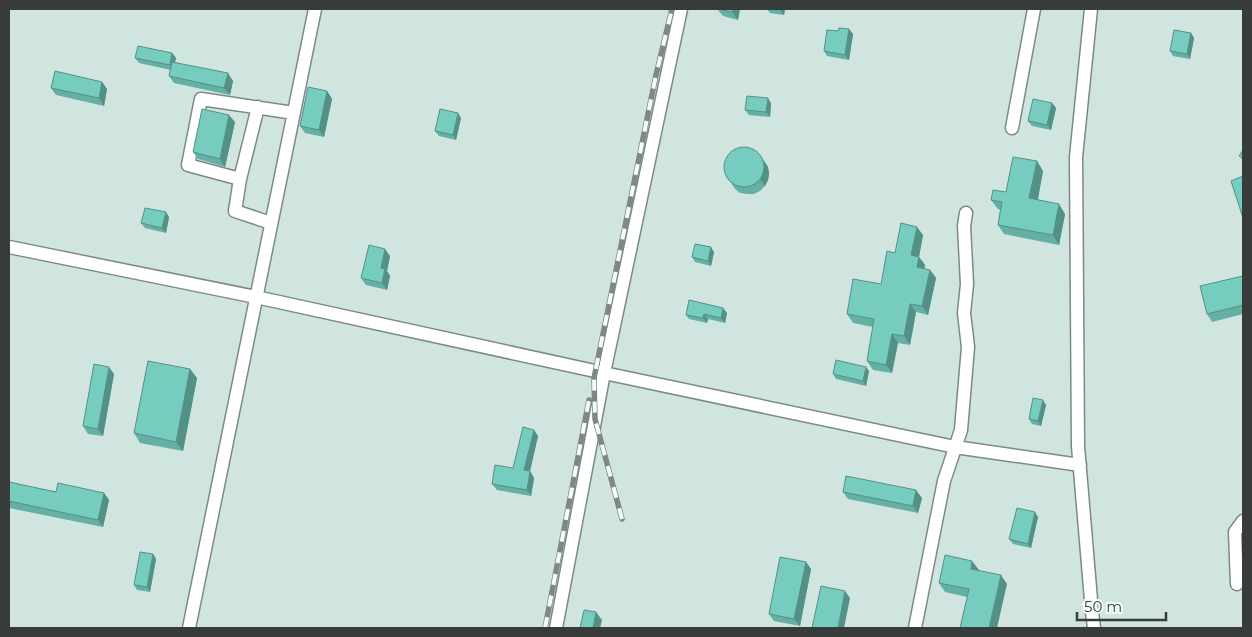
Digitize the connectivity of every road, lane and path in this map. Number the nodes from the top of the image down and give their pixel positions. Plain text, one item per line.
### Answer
1 (315, 9) edge
2 (681, 9) edge
3 (1034, 9) edge
4 (1091, 9) edge
5 (258, 107) junction
6 (294, 113) junction
7 (1012, 128) dead end
8 (240, 179) junction
9 (966, 213) dead end
10 (271, 223) junction
11 (9, 247) edge
12 (256, 297) junction
13 (604, 373) junction
14 (956, 447) junction
15 (1080, 465) junction
16 (1243, 521) edge
17 (1237, 584) dead end
18 (189, 628) edge
19 (556, 628) edge
20 (915, 628) edge
21 (1094, 628) edge

1 - 6 lane
2 - 13 lane
3 - 7 lane
4 - 15 lane
5 - 6 lane
5 - 8 lane
5 - 8 lane
6 - 10 lane
8 - 10 lane
9 - 14 lane
10 - 12 lane
11 - 12 lane
12 - 13 lane
12 - 18 lane
13 - 14 lane
13 - 19 lane
14 - 15 lane
14 - 20 lane
15 - 21 lane
16 - 17 lane

